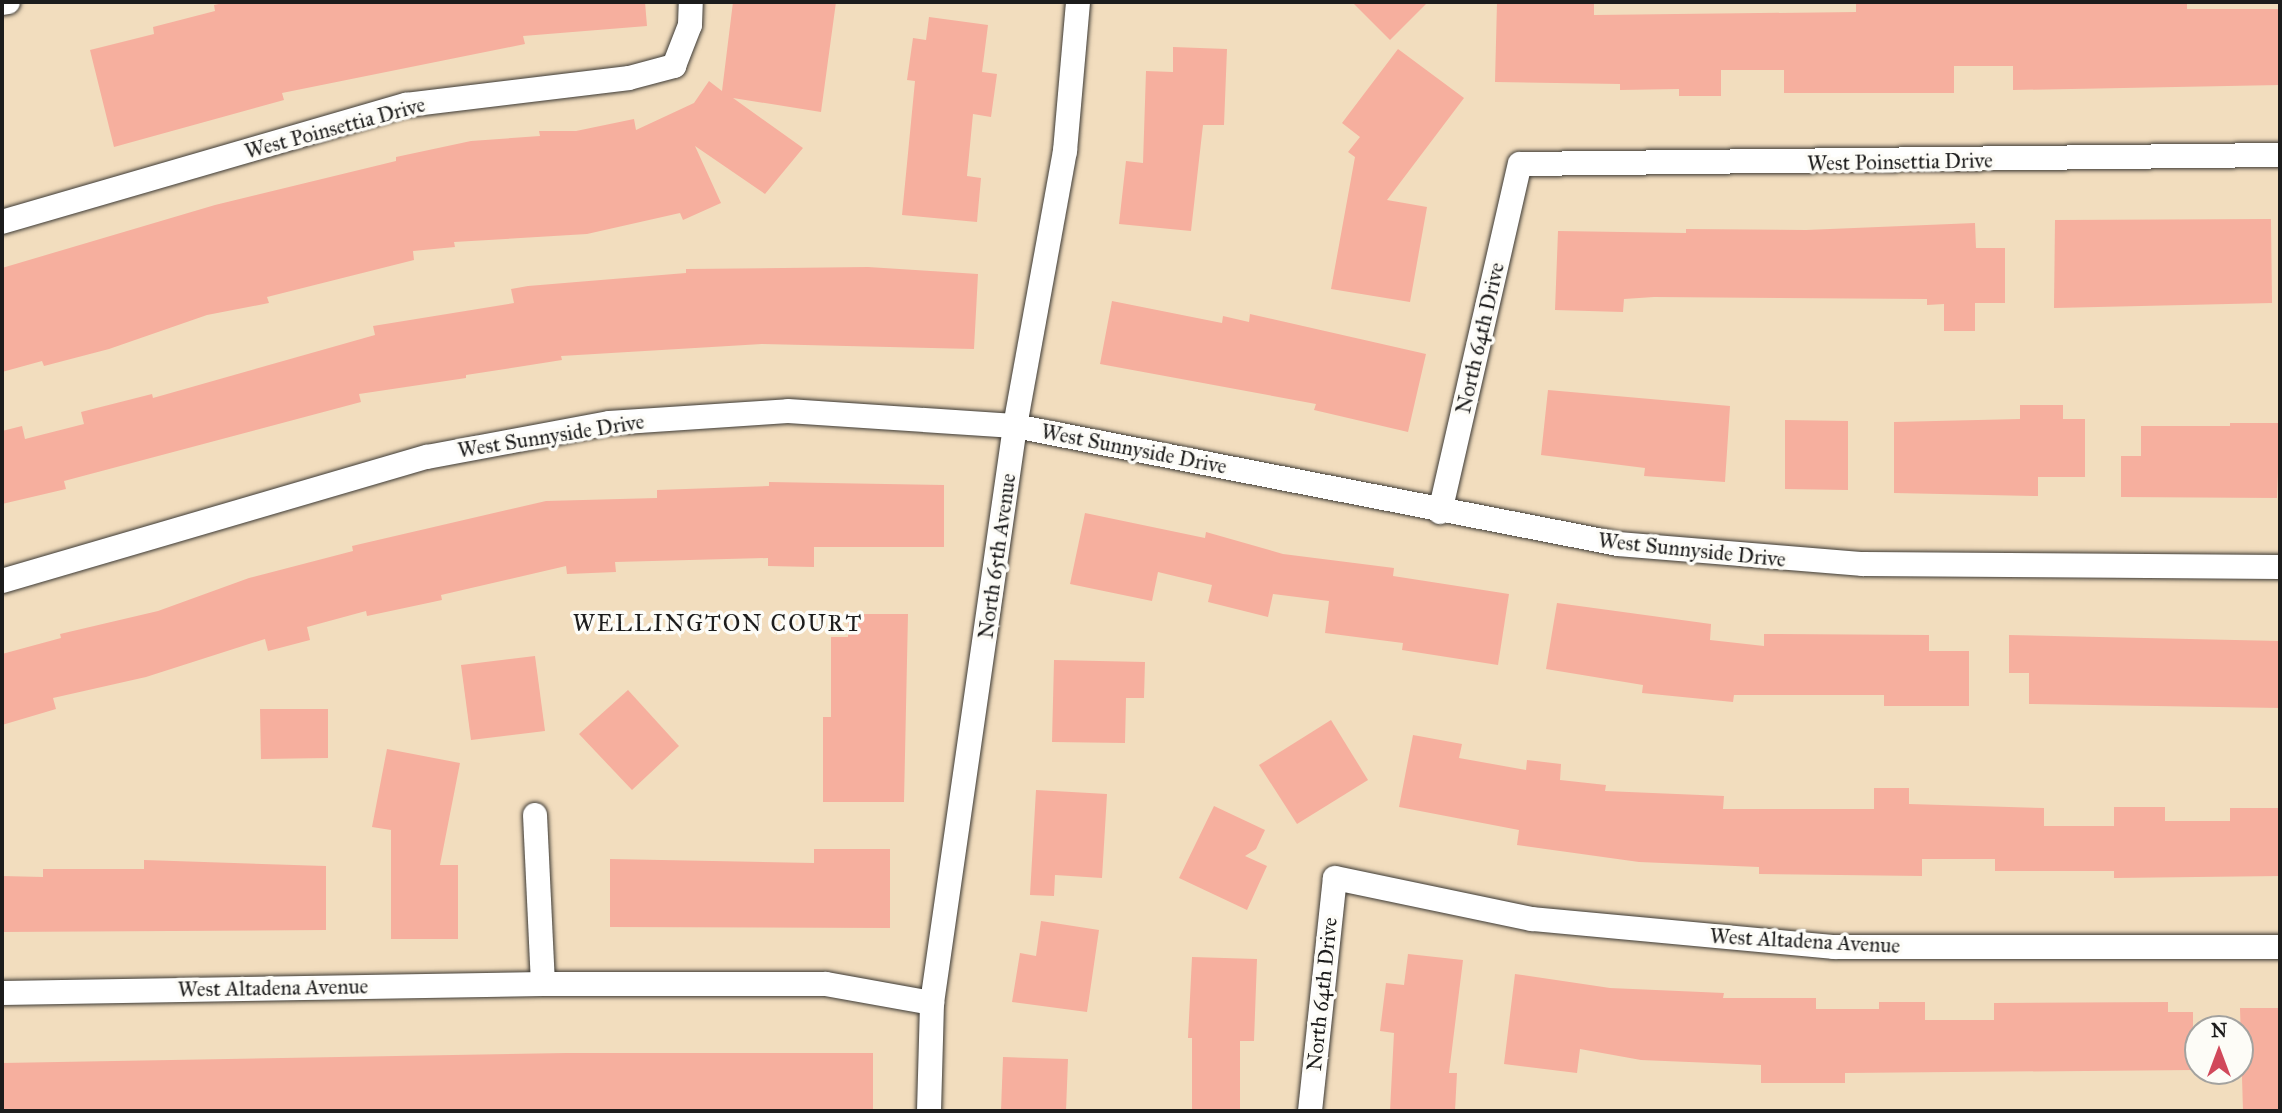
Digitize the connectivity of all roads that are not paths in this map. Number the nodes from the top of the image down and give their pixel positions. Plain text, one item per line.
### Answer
1 (8, 2) edge
2 (691, 2) edge
3 (1078, 2) edge
4 (2, 3) edge
5 (2280, 155) edge
6 (1520, 164) joint
7 (2, 222) edge
8 (1015, 426) junction
9 (1440, 512) junction
10 (2280, 567) edge
11 (2, 580) edge
12 (535, 815) dead end
13 (1335, 878) joint
14 (2280, 947) edge
15 (543, 984) junction
16 (2, 993) edge
17 (932, 1003) junction
18 (929, 1111) edge
19 (1310, 1111) edge

1 - 4 street
2 - 7 street, West Poinsettia Drive
3 - 8 street, North 65th Avenue
5 - 6 street, West Poinsettia Drive
6 - 9 street, North 64th Drive
8 - 9 street, West Sunnyside Drive
8 - 11 street, West Sunnyside Drive
8 - 17 street, North 65th Avenue
9 - 10 street, West Sunnyside Drive
12 - 15 street
13 - 14 street, West Altadena Avenue
13 - 19 street, North 64th Drive
15 - 16 street, West Altadena Avenue
15 - 17 street, West Altadena Avenue
17 - 18 street, North 65th Avenue

